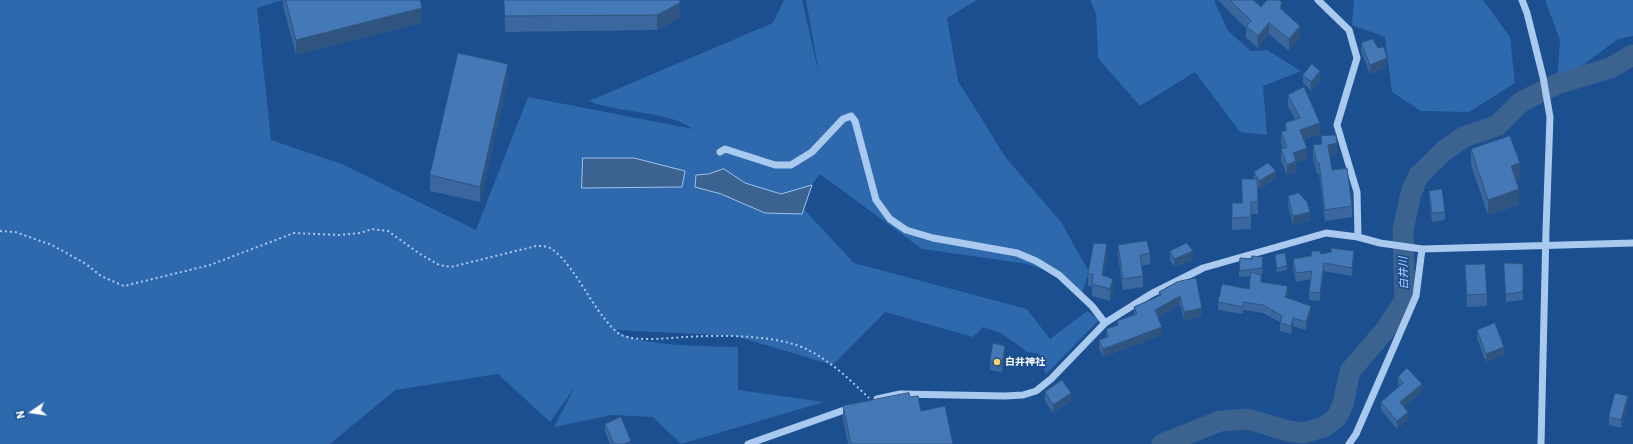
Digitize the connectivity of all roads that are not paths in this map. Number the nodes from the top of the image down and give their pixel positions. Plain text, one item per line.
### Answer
1 (1318, 0) edge
2 (1522, 0) edge
3 (720, 152) dead end
4 (1358, 237) junction
5 (1633, 244) edge
6 (1546, 245) junction
7 (1422, 249) junction
8 (1105, 324) junction
9 (872, 400) edge
10 (857, 406) edge
11 (748, 444) edge
12 (1349, 444) edge
13 (1541, 444) edge

1 - 4 street
2 - 6 street
3 - 8 street
4 - 7 street
4 - 8 street
5 - 6 street
6 - 7 street
6 - 13 street
7 - 12 street
8 - 9 street
10 - 11 street

